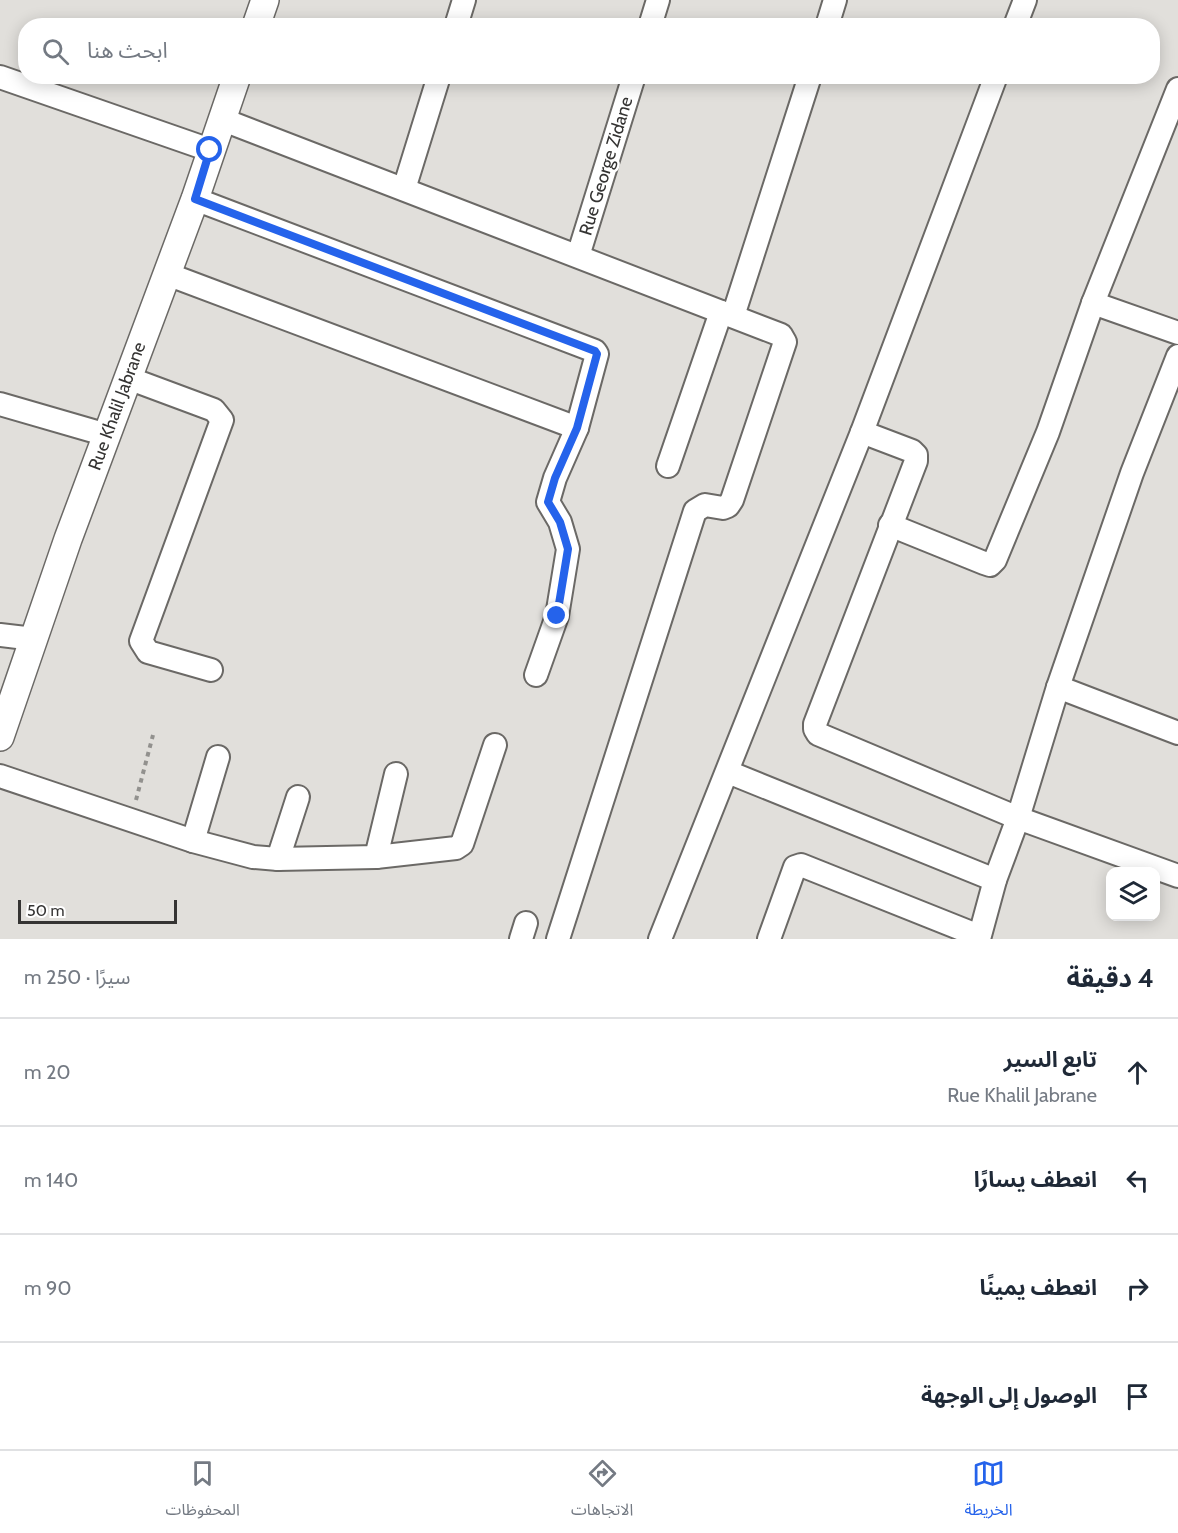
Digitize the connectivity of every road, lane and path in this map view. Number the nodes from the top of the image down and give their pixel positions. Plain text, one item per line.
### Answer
1 (265, 0) edge
2 (464, 0) edge
3 (658, 0) edge
4 (835, 0) edge
5 (1025, 0) edge
6 (259, 18) edge
7 (458, 18) edge
8 (652, 18) edge
9 (829, 18) edge
10 (1018, 18) edge
11 (0, 77) edge
12 (18, 83) edge
13 (20, 84) edge
14 (234, 84) edge
15 (437, 84) edge
16 (632, 84) edge
17 (807, 84) edge
18 (993, 84) edge
19 (1178, 89) edge
20 (221, 119) junction
21 (210, 150) junction
22 (404, 189) junction
23 (195, 199) junction
24 (578, 256) junction
25 (167, 274) junction
26 (1093, 303) junction
27 (727, 314) junction
28 (1178, 333) edge
29 (1178, 356) edge
30 (128, 378) junction
31 (0, 404) edge
32 (577, 428) junction
33 (862, 432) junction
34 (107, 435) junction
35 (668, 466) dead end
36 (890, 525) junction
37 (0, 635) edge
38 (34, 639) junction
39 (211, 670) dead end
40 (536, 675) dead end
41 (1058, 687) junction
42 (1178, 733) edge
43 (153, 735) dead end
44 (0, 737) edge
45 (495, 745) dead end
46 (218, 757) dead end
47 (728, 772) junction
48 (396, 774) dead end
49 (0, 776) edge
50 (298, 797) dead end
51 (1018, 818) junction
52 (130, 821) junction
53 (193, 842) junction
54 (375, 857) junction
55 (278, 859) junction
56 (1178, 876) edge
57 (995, 880) junction
58 (979, 937) edge
59 (558, 939) edge
60 (660, 939) edge
61 (769, 939) edge

1 - 6 street
2 - 7 street
3 - 8 street
4 - 9 street
5 - 10 street
11 - 12 street
13 - 21 street
14 - 20 street, Rue Khalil Jabrane
15 - 22 street
16 - 24 street, Rue George Zidane
17 - 27 street
18 - 33 street
19 - 26 street
20 - 21 street, Rue Khalil Jabrane
20 - 22 street
21 - 23 street, Rue Khalil Jabrane
22 - 24 street
23 - 25 street, Rue Khalil Jabrane
23 - 32 street
24 - 27 street
25 - 30 street, Rue Khalil Jabrane
25 - 32 street
26 - 28 street
26 - 36 street
27 - 35 street
27 - 59 street
29 - 41 street
30 - 34 street, Rue Khalil Jabrane
30 - 39 street
31 - 34 street
32 - 40 street
33 - 36 street
33 - 47 street
34 - 38 street, Rue Khalil Jabrane
36 - 51 street
37 - 38 street
38 - 44 street, Rue Khalil Jabrane
41 - 42 street
41 - 51 street
43 - 52 path
45 - 54 street
46 - 53 street
47 - 57 street
47 - 60 street
48 - 54 street
49 - 52 street
50 - 55 street
51 - 56 street
51 - 57 street
52 - 53 street
53 - 55 street
54 - 55 street
57 - 58 street
58 - 61 street

